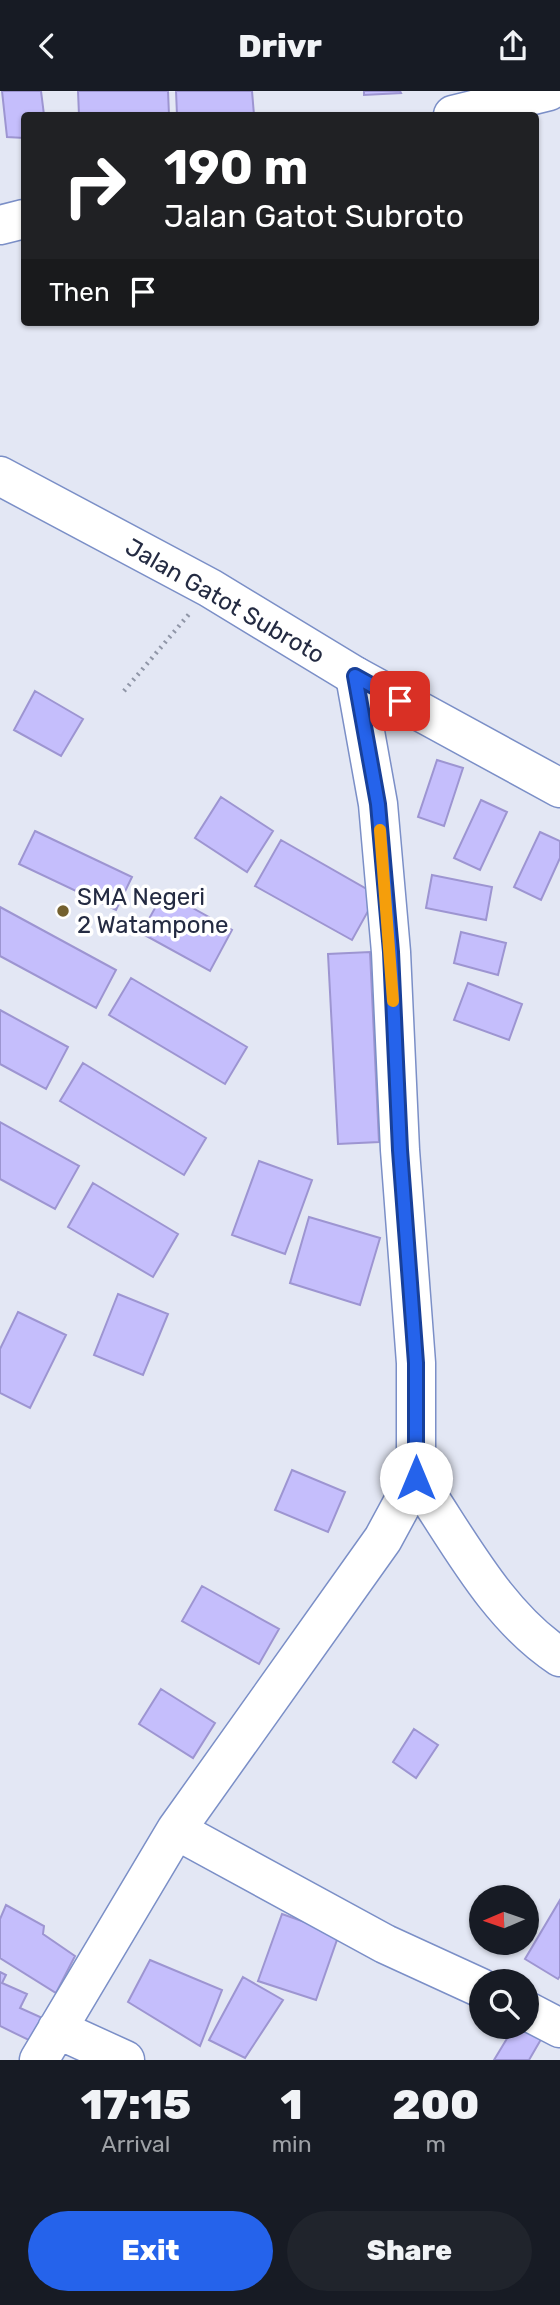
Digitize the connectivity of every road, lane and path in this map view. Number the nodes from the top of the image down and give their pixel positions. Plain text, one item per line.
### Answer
1 (549, 91) edge
2 (465, 112) edge
3 (21, 220) edge
4 (0, 225) edge
5 (0, 477) edge
6 (210, 588) junction
7 (355, 676) junction
8 (124, 691) dead end
9 (560, 788) edge
10 (416, 1478) junction
11 (560, 1657) edge
12 (176, 1831) junction
13 (469, 1983) edge
14 (539, 2017) edge
15 (560, 2028) edge
16 (48, 2044) edge
17 (125, 2060) edge

1 - 2 main road
3 - 4 main road
5 - 6 main road, Jalan Gatot Subroto
6 - 7 main road, Jalan Gatot Subroto
6 - 8 path
7 - 9 main road, Jalan Gatot Subroto
7 - 10 main road
10 - 11 main road
10 - 12 main road
12 - 13 main road
12 - 16 main road
14 - 15 main road
16 - 17 main road

